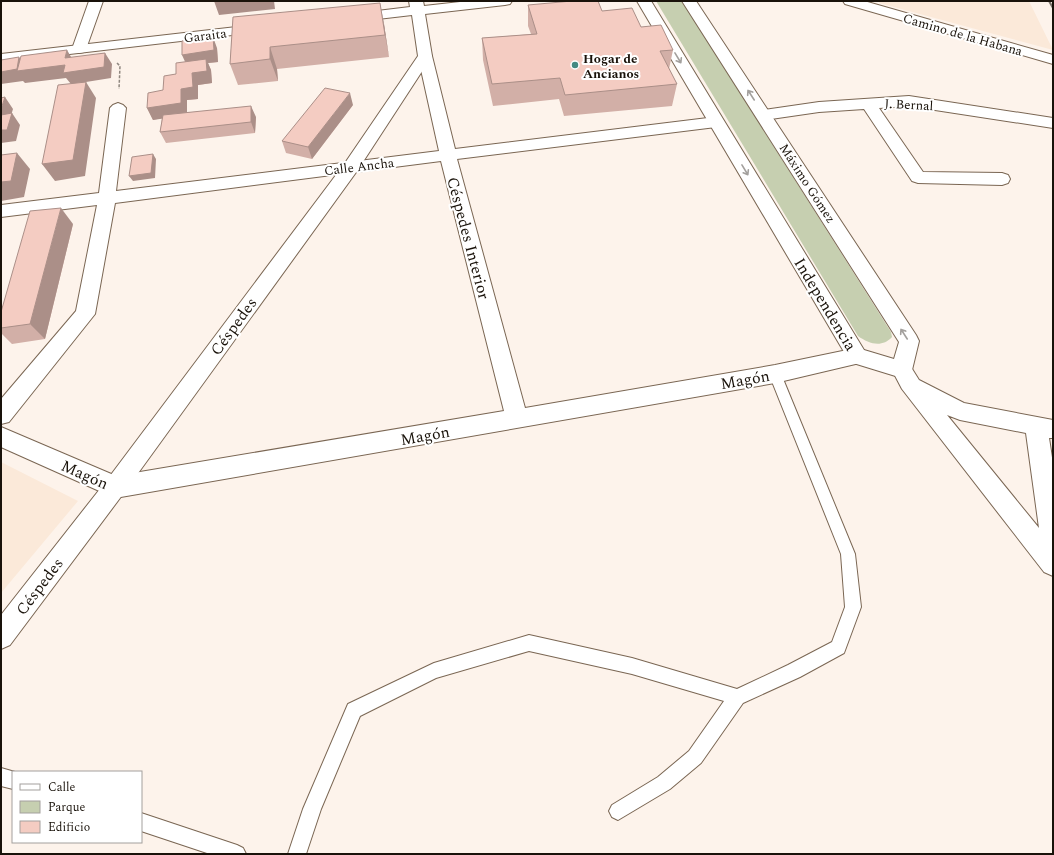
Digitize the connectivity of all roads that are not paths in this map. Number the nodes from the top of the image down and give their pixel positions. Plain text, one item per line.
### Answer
1 (96, 1) edge
2 (505, 1) edge
3 (644, 1) edge
4 (689, 1) edge
5 (850, 1) edge
6 (416, 6) edge
7 (339, 19) edge
8 (277, 26) edge
9 (79, 49) junction
10 (425, 56) junction
11 (1, 58) edge
12 (1053, 60) edge
13 (868, 103) junction
14 (118, 108) road end
15 (764, 115) junction
16 (716, 122) junction
17 (1053, 123) edge
18 (448, 156) junction
19 (351, 167) junction
20 (1002, 179) dead end
21 (107, 197) junction
22 (1, 212) edge
23 (858, 356) junction
24 (775, 374) junction
25 (906, 377) junction
26 (1, 415) edge
27 (517, 419) junction
28 (1044, 428) edge
29 (1, 437) edge
30 (115, 487) junction
31 (1053, 538) edge
32 (1053, 564) edge
33 (1, 636) edge
34 (738, 697) junction
35 (1, 777) edge
36 (12, 780) edge
37 (618, 811) dead end
38 (142, 822) edge
39 (238, 854) edge
40 (298, 854) edge

1 - 9 street
2 - 6 street
3 -> 16 street, Independencia
15 -> 4 street, Máximo Gómez
5 - 12 street, Camino de la Habana
6 - 7 street
6 - 10 street
8 - 9 street, Garaita
9 - 11 street, Garaita
10 - 18 street, Céspedes Interior
10 - 19 street, Céspedes
13 - 15 street, J. Bernal
13 - 17 street, J. Bernal
13 - 20 street
14 - 21 street
25 -> 15 street, Máximo Gómez
16 - 18 street, Calle Ancha
16 -> 23 street, Independencia
18 - 19 street, Calle Ancha
18 - 27 street, Céspedes Interior
19 - 21 street, Calle Ancha
19 - 30 street, Céspedes
21 - 22 street, Calle Ancha
21 - 26 street
23 - 24 street, Magón
23 - 25 street, Independencia
24 - 27 street, Magón
24 - 34 lane
25 - 28 street
25 - 32 street
27 - 30 street, Magón
28 - 31 street
29 - 30 street, Magón
30 - 33 street, Céspedes
34 - 37 lane
34 - 40 lane
35 - 36 lane
38 - 39 lane

